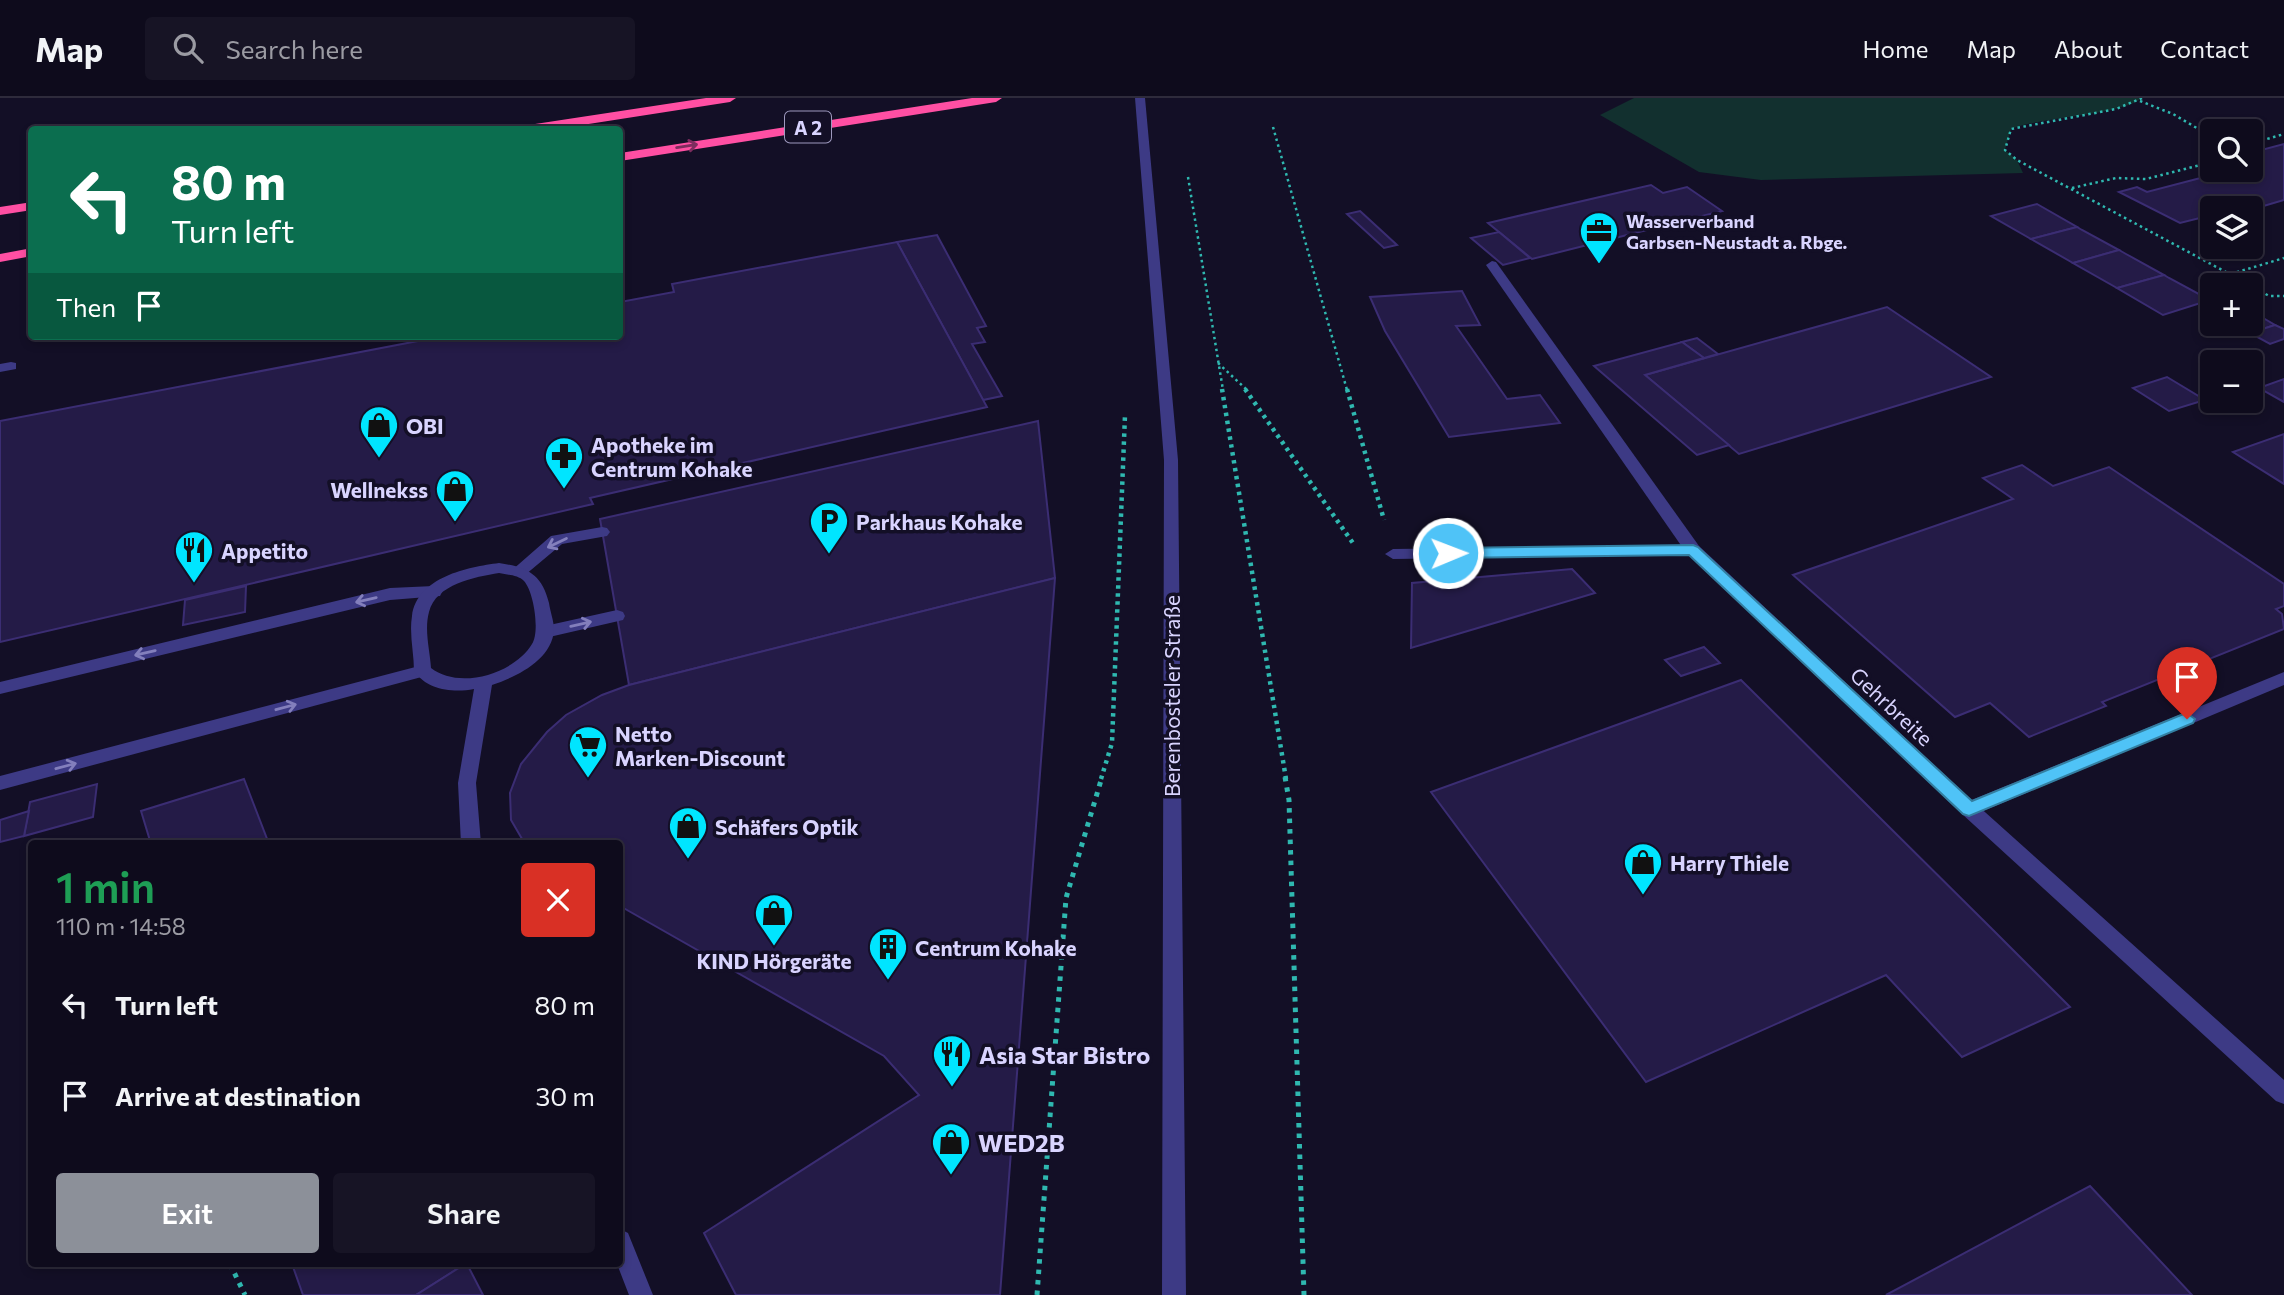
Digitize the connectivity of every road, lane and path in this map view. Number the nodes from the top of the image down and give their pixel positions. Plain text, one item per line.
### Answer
1 (730, 98) edge
2 (996, 98) edge
3 (2141, 99) edge
4 (1141, 100) edge
5 (548, 126) edge
6 (1273, 127) dead end
7 (2200, 130) edge
8 (2284, 134) edge
9 (2263, 140) edge
10 (623, 157) edge
11 (1185, 164) dead end
12 (2200, 165) edge
13 (2071, 189) junction
14 (28, 206) edge
15 (0, 211) edge
16 (28, 253) edge
17 (0, 258) edge
18 (2284, 258) edge
19 (1492, 265) dead end
20 (2227, 273) edge
21 (2237, 273) edge
22 (2263, 293) edge
23 (2284, 296) edge
24 (1216, 361) junction
25 (1126, 410) dead end
26 (602, 532) dead end
27 (1693, 550) junction
28 (1393, 554) junction
29 (519, 570) junction
30 (433, 592) junction
31 (617, 616) dead end
32 (545, 632) junction
33 (423, 671) junction
34 (2284, 678) edge
35 (484, 682) junction
36 (0, 688) edge
37 (0, 783) edge
38 (1969, 809) junction
39 (470, 840) edge
40 (2284, 1094) edge
41 (623, 1249) edge
42 (231, 1267) edge
43 (245, 1295) edge
44 (641, 1295) edge
45 (1037, 1295) edge
46 (1174, 1295) edge
47 (1304, 1295) edge

1 - 5 highway
10 -> 2 highway, A 2
3 - 7 path
3 - 13 path
4 - 46 street, Berenbosteler Straße
6 - 28 path
8 - 9 path
11 - 24 path
12 - 13 path
13 - 20 path
14 - 15 highway
16 - 17 highway
18 - 21 path
19 - 27 street, Gehrbreite
22 - 23 path
24 - 28 path
24 - 47 path
25 - 45 path
26 -> 29 street
27 - 28 street
27 - 38 street, Gehrbreite
29 - 30 street
29 - 32 street
30 - 33 street
30 -> 36 street
32 -> 31 street
32 - 35 street
33 - 35 street
37 -> 33 street
34 - 38 street
35 - 39 street
38 - 40 street, Gehrbreite
41 - 44 street
42 - 43 path

